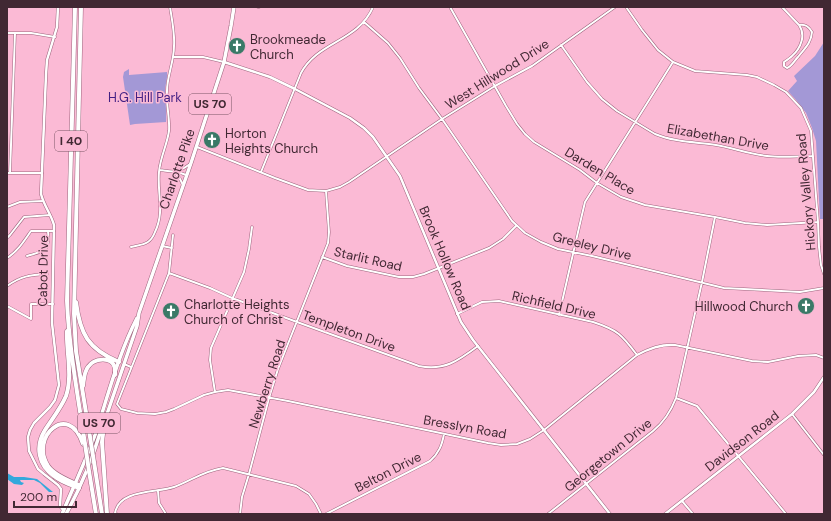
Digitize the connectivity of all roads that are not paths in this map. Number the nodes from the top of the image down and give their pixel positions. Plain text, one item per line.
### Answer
1 (58, 7) edge
2 (75, 7) edge
3 (81, 7) edge
4 (170, 7) edge
5 (234, 7) edge
6 (373, 7) edge
7 (450, 7) edge
8 (615, 7) edge
9 (626, 7) edge
10 (782, 7) edge
11 (364, 22) junction
12 (799, 25) junction
13 (7, 33) edge
14 (15, 33) junction
15 (55, 37) junction
16 (801, 44) junction
17 (561, 45) junction
18 (807, 47) junction
19 (173, 57) junction
20 (224, 62) junction
21 (673, 62) junction
22 (495, 86) junction
23 (295, 89) junction
24 (442, 119) junction
25 (636, 122) junction
26 (196, 146) junction
27 (387, 156) junction
28 (813, 156) junction
29 (190, 163) junction
30 (160, 170) junction
31 (173, 172) junction
32 (176, 172) junction
33 (261, 172) junction
34 (7, 173) edge
35 (10, 173) junction
36 (43, 173) junction
37 (186, 175) junction
38 (597, 182) junction
39 (183, 185) junction
40 (326, 191) junction
41 (43, 201) junction
42 (7, 207) edge
43 (50, 215) junction
44 (715, 217) junction
45 (818, 222) junction
46 (516, 226) junction
47 (252, 227) dead end
48 (48, 231) junction
49 (54, 231) junction
50 (173, 236) dead end
51 (7, 238) edge
52 (162, 246) junction
53 (131, 247) dead end
54 (172, 248) junction
55 (573, 252) junction
56 (27, 256) dead end
57 (7, 258) edge
58 (322, 258) junction
59 (438, 268) junction
60 (47, 274) dead end
61 (169, 274) junction
62 (824, 274) edge
63 (702, 282) junction
64 (74, 284) junction
65 (7, 286) edge
66 (824, 288) edge
67 (232, 298) junction
68 (53, 304) junction
69 (7, 306) edge
70 (457, 314) junction
71 (559, 315) junction
72 (68, 321) junction
73 (297, 322) junction
74 (478, 346) junction
75 (688, 347) junction
76 (638, 355) junction
77 (824, 358) edge
78 (122, 363) junction
79 (131, 368) junction
80 (115, 375) junction
81 (824, 377) edge
82 (215, 392) junction
83 (83, 394) junction
84 (269, 398) junction
85 (676, 398) junction
86 (792, 414) junction
87 (106, 418) junction
88 (544, 430) junction
89 (444, 434) junction
90 (85, 445) junction
91 (824, 454) edge
92 (738, 456) junction
93 (249, 474) junction
94 (586, 484) junction
95 (77, 486) junction
96 (158, 490) junction
97 (682, 501) junction
98 (62, 512) edge
99 (116, 513) edge
100 (67, 514) edge
101 (96, 514) edge
102 (102, 514) edge
103 (107, 514) edge
104 (166, 514) edge
105 (240, 514) edge
106 (321, 514) edge
107 (326, 514) edge
108 (548, 514) edge
109 (610, 514) edge
110 (665, 514) edge
111 (693, 514) edge
112 (786, 514) edge

1 - 15 street, Cabot Drive
2 - 72 highway, I 40
3 - 64 highway, I 40
4 - 19 street
5 - 20 main road, Charlotte Pike / US 70
6 - 11 street
7 - 22 street, Darden Place
8 - 17 street, West Hillwood Drive
9 - 21 street, Hickory Valley Road
10 - 12 street
11 - 23 street
11 - 24 street, Greeley Drive
12 - 16 street
12 - 18 street
13 - 14 street
14 - 15 street
14 - 35 street
15 - 36 street, Cabot Drive
16 - 18 street
16 - 18 street
17 - 22 street, West Hillwood Drive
17 - 25 street, Elizabethan Drive
19 - 20 street
19 - 30 street
20 - 23 street, Brook Hollow Road
20 - 26 main road, Charlotte Pike / US 70
21 - 25 street
21 - 28 street, Hickory Valley Road
22 - 24 street, West Hillwood Drive
22 - 38 street, Darden Place
23 - 27 street, Brook Hollow Road
23 - 33 street
24 - 27 street, West Hillwood Drive
24 - 46 street, Greeley Drive
25 - 28 street, Elizabethan Drive
25 - 38 street
26 - 29 main road, Charlotte Pike / US 70
26 - 33 street
27 - 40 street, West Hillwood Drive
27 - 59 street, Brook Hollow Road
28 - 45 street, Hickory Valley Road
29 - 32 street
29 - 37 main road, Charlotte Pike / US 70
30 - 31 street
30 - 53 street
31 - 32 street
31 - 39 street
32 - 37 street
33 - 40 street
34 - 35 street
35 - 36 street
36 - 41 street, Cabot Drive
37 - 39 main road, Charlotte Pike / US 70
38 - 44 street, Darden Place
38 - 55 street
39 - 52 main road, Charlotte Pike / US 70
40 - 58 street, Newberry Road
41 - 42 street
41 - 43 street, Cabot Drive
43 - 49 street, Cabot Drive
43 - 51 street
44 - 45 street, Darden Place
44 - 63 street, Georgetown Drive
45 - 62 street, Hickory Valley Road
46 - 55 street, Greeley Drive
46 - 59 street, Starlit Road
47 - 67 street
48 - 49 street
48 - 56 street
48 - 57 street
49 - 68 street, Cabot Drive
50 - 54 street
52 - 54 street
52 - 78 main road, Charlotte Pike / US 70
54 - 61 street
55 - 63 street, Greeley Drive
55 - 71 street
58 - 59 street, Starlit Road
58 - 73 street, Newberry Road
59 - 70 street, Brook Hollow Road
60 - 65 street
61 - 67 street, Templeton Drive
61 - 79 street
63 - 66 street, Greeley Drive
63 - 75 street, Georgetown Drive
64 - 78 highway
64 - 83 highway, I 40
67 - 73 street, Templeton Drive
67 - 82 street
68 - 69 street
68 - 98 street, Cabot Drive
70 - 71 street, Richfield Drive
70 - 74 street, Brook Hollow Road
71 - 76 street, Richfield Drive
72 - 90 highway, I 40
72 - 95 highway
73 - 74 street, Templeton Drive
73 - 84 street, Newberry Road
74 - 88 street, Brook Hollow Road
75 - 76 street, Bresslyn Road
75 - 77 street, Bresslyn Road
75 - 85 street, Georgetown Drive
76 - 88 street, Bresslyn Road
78 - 79 street
78 - 80 main road, Charlotte Pike / US 70
78 - 87 main road, Charlotte Pike / US 70
79 - 82 street, Bresslyn Road
80 - 83 highway
80 - 95 main road, Charlotte Pike / US 70
81 - 86 street, Davidson Road
82 - 84 street, Bresslyn Road
83 - 102 highway, I 40, bridge
84 - 89 street, Bresslyn Road
84 - 93 street, Newberry Road
85 - 92 street
85 - 94 street, Georgetown Drive
86 - 91 street
86 - 92 street, Davidson Road
87 - 95 main road, Charlotte Pike / US 70
87 - 103 highway
88 - 89 street, Bresslyn Road
88 - 94 street, Brook Hollow Road
89 - 107 street, Belton Drive
90 - 95 highway
90 - 101 highway, bridge
92 - 97 street, Davidson Road
92 - 112 street
93 - 96 street
93 - 105 street, Newberry Road
93 - 106 street
94 - 108 street, Georgetown Drive
94 - 109 street, Brook Hollow Road
95 - 98 main road, Charlotte Pike / US 70
95 - 100 main road, Charlotte Pike / US 70
96 - 99 street
96 - 104 street
97 - 110 street, Davidson Road
97 - 111 street
98 - 100 street

